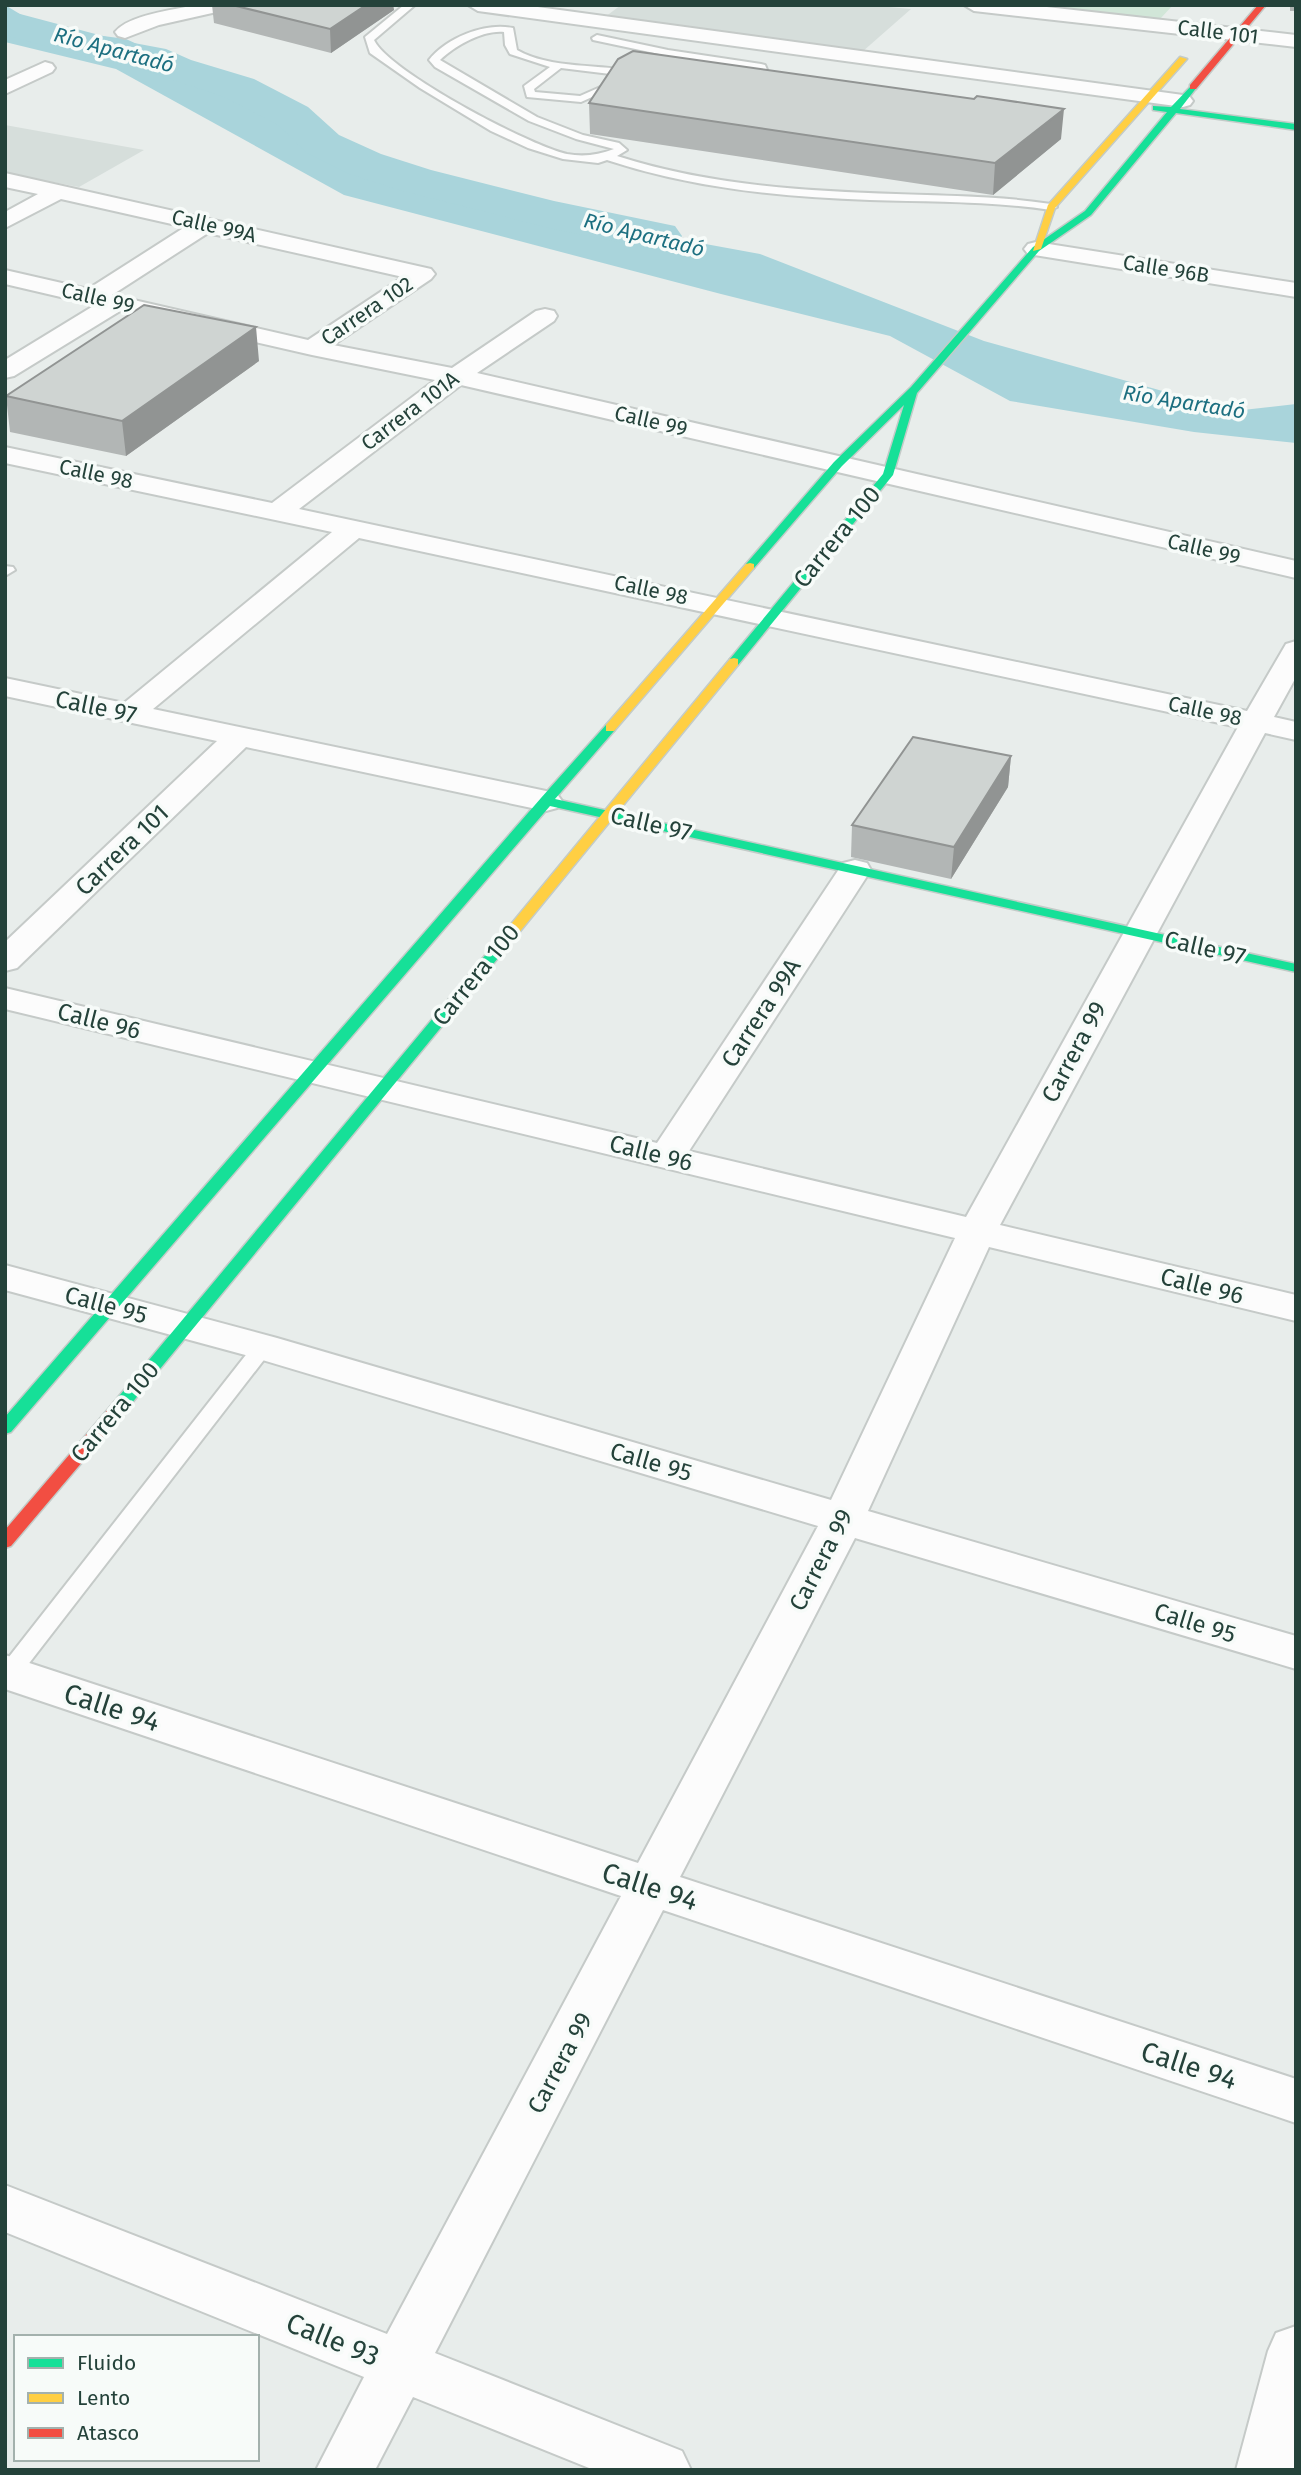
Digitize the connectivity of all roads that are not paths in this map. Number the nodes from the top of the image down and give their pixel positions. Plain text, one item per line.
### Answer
1 (223, 5) edge
2 (410, 5) edge
3 (478, 5) edge
4 (974, 5) edge
5 (1262, 5) edge
6 (129, 10) dead end
7 (1223, 13) dead end
8 (153, 20) junction
9 (1209, 30) junction
10 (125, 32) dead end
11 (1239, 34) junction
12 (597, 38) dead end
13 (1296, 41) edge
14 (668, 53) junction
15 (561, 64) junction
16 (45, 68) dead end
17 (634, 74) junction
18 (659, 77) edge
19 (735, 87) edge
20 (5, 88) edge
21 (1147, 101) junction
22 (1179, 105) junction
23 (1296, 127) edge
24 (609, 157) junction
25 (5, 180) edge
26 (60, 191) junction
27 (1051, 207) junction
28 (5, 221) edge
29 (206, 224) junction
30 (1036, 249) junction
31 (423, 274) joint
32 (5, 277) edge
33 (1296, 290) edge
34 (92, 297) junction
35 (117, 302) junction
36 (545, 316) dead end
37 (312, 348) junction
38 (5, 349) edge
39 (31, 355) junction
40 (5, 371) edge
41 (456, 376) junction
42 (915, 389) junction
43 (5, 455) edge
44 (838, 464) junction
45 (888, 475) junction
46 (279, 511) junction
47 (355, 527) junction
48 (1296, 570) edge
49 (716, 604) junction
50 (771, 616) junction
51 (1296, 650) edge
52 (5, 687) edge
53 (129, 714) junction
54 (1257, 723) junction
55 (1296, 731) edge
56 (238, 738) junction
57 (546, 801) junction
58 (608, 815) junction
59 (855, 870) junction
60 (1138, 933) junction
61 (5, 961) edge
62 (1296, 968) edge
63 (5, 998) edge
64 (312, 1072) junction
65 (382, 1089) junction
66 (666, 1157) junction
67 (977, 1232) junction
68 (5, 1277) edge
69 (110, 1307) junction
70 (1296, 1308) edge
71 (187, 1326) junction
72 (263, 1347) junction
73 (5, 1428) edge
74 (844, 1518) junction
75 (5, 1542) edge
76 (1296, 1653) edge
77 (6, 1674) edge
78 (653, 1887) junction
79 (1296, 2101) edge
80 (5, 2208) edge
81 (1296, 2351) edge
82 (400, 2365) junction
83 (345, 2470) edge
84 (662, 2470) edge
85 (1265, 2470) edge

1 - 8 street
2 - 24 lane
3 - 21 street
4 - 9 street, Calle 101
5 - 11 main road, Carrera 100
6 - 8 street
7 - 9 main road, Carrera 100
8 - 10 street
9 - 11 street, Calle 101
9 - 21 main road, Carrera 100
11 - 13 street, Calle 101
11 - 22 main road, Carrera 100
12 - 14 lane
14 - 17 lane
14 - 19 lane
15 - 17 lane
15 - 17 lane
15 - 24 lane
16 - 20 street
17 - 18 lane
21 - 22 street
21 - 27 main road, Carrera 100
22 - 23 main road
22 - 30 main road, Carrera 100
24 - 27 lane
25 - 26 street, Calle 99A
26 - 28 street
26 - 29 street, Calle 99A
27 - 30 main road, Carrera 100
29 - 31 street, Calle 99A
29 - 34 street
30 - 33 street, Calle 96B
30 - 42 main road, Carrera 100
31 - 37 street, Carrera 102
32 - 34 street, Calle 99
34 - 35 street, Calle 99
35 - 37 street, Calle 99
35 - 39 street
36 - 41 street, Carrera 101A
37 - 41 street, Calle 99
38 - 39 street
39 - 40 street
41 - 44 street, Calle 99
41 - 46 street, Carrera 101A
42 - 44 main road, Carrera 100
42 - 45 main road, Carrera 100
43 - 46 street, Calle 98
44 - 45 street, Calle 99
44 - 49 main road, Carrera 100
45 - 48 street, Calle 99
45 - 50 main road, Carrera 100
46 - 47 street, Calle 98
47 - 49 street, Calle 98
47 - 53 street
49 - 50 street, Calle 98
49 - 57 main road, Carrera 100
50 - 54 street, Calle 98
50 - 58 main road, Carrera 100
51 - 54 street, Carrera 99
52 - 53 street, Calle 97
53 - 56 street, Calle 97
54 - 55 street, Calle 98
54 - 60 street, Carrera 99
56 - 57 street, Calle 97
56 - 61 street, Carrera 101
57 - 58 main road, Calle 97
57 - 64 main road, Carrera 100
58 - 59 main road, Calle 97
58 - 65 main road, Carrera 100
59 - 60 main road, Calle 97
59 - 66 street, Carrera 99A
60 - 62 main road, Calle 97
60 - 67 street, Carrera 99
63 - 64 street, Calle 96
64 - 65 street, Calle 96
64 - 69 main road, Carrera 100
65 - 66 street, Calle 96
65 - 71 main road, Carrera 100
66 - 67 street, Calle 96
67 - 70 street, Calle 96
67 - 74 street, Carrera 99
68 - 69 street, Calle 95
69 - 71 street, Calle 95
69 - 73 main road, Carrera 100
71 - 72 street, Calle 95
71 - 75 main road, Carrera 100
72 - 74 street, Calle 95
72 - 77 lane
74 - 76 street, Calle 95
74 - 78 street, Carrera 99
77 - 78 street, Calle 94
78 - 79 street, Calle 94
78 - 82 street, Carrera 99
80 - 82 street, Calle 93
81 - 85 street
82 - 83 street, Carrera 99
82 - 84 street, Calle 93

